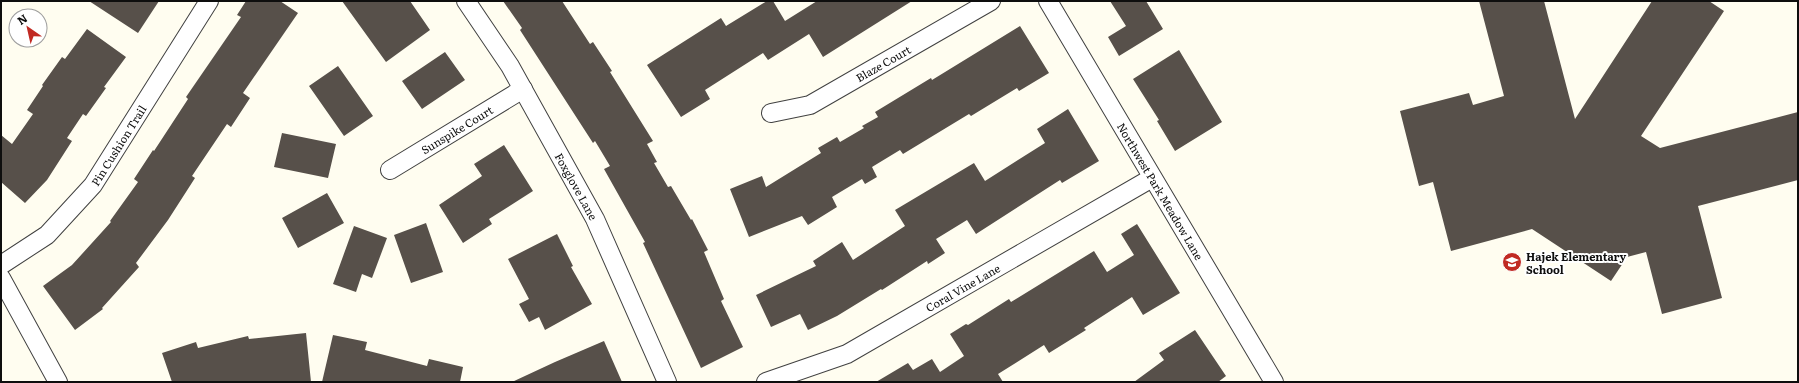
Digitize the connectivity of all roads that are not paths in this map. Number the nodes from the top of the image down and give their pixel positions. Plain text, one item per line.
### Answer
1 (209, 1) edge
2 (466, 1) edge
3 (991, 1) edge
4 (1048, 1) edge
5 (523, 89) junction
6 (771, 113) dead end
7 (390, 170) dead end
8 (1152, 178) junction
9 (1, 265) edge
10 (1, 278) edge
11 (58, 382) edge
12 (667, 382) edge
13 (766, 382) edge
14 (1274, 382) edge

1 - 9 street, Pin Cushion Trail
2 - 5 street, Foxglove Lane
3 - 6 street, Blaze Court
4 - 8 street, Northwest Park Meadow Lane
5 - 7 street, Sunspike Court
5 - 12 street, Foxglove Lane
8 - 13 street, Coral Vine Lane
8 - 14 street, Northwest Park Meadow Lane
10 - 11 street

